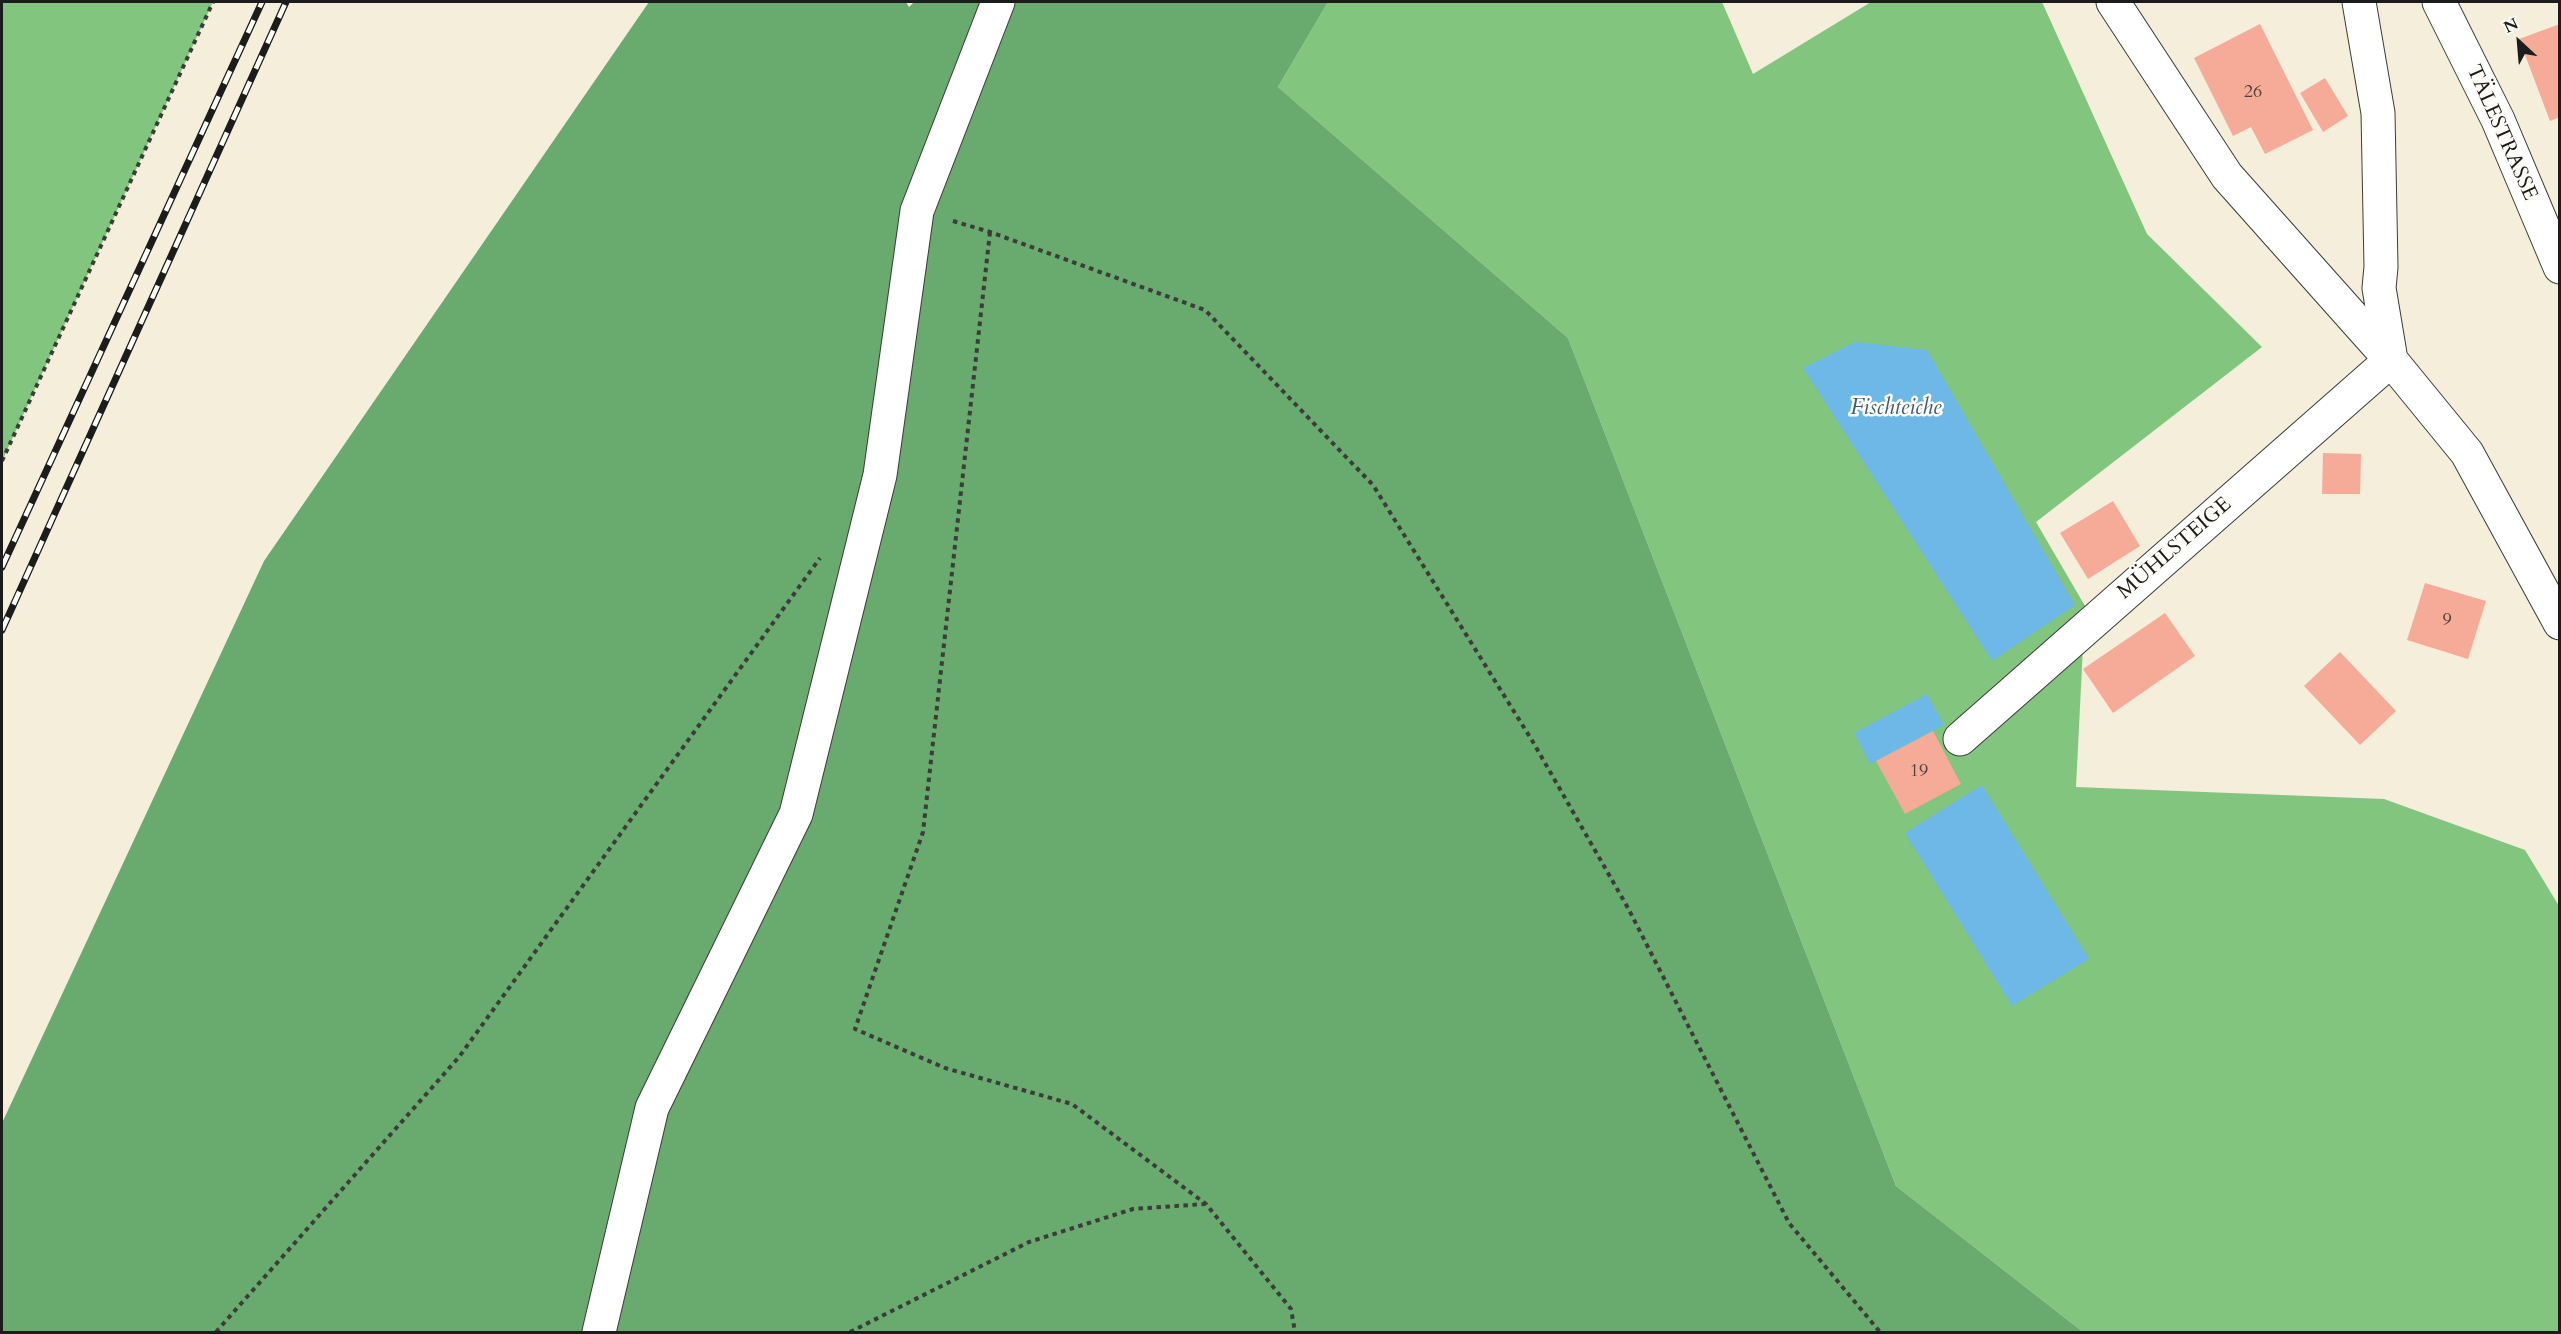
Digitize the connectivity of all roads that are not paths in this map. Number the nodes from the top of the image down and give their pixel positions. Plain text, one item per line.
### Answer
1 (998, 2) edge
2 (2113, 2) edge
3 (2359, 2) edge
4 (2439, 2) edge
5 (2559, 267) edge
6 (2391, 360) junction
7 (2559, 622) edge
8 (1960, 739) dead end
9 (599, 1332) edge

1 - 9 street
2 - 6 street
3 - 6 street
4 - 5 street, TÄLESTRASSE
6 - 7 street
6 - 8 street, MÜHLSTEIGE

